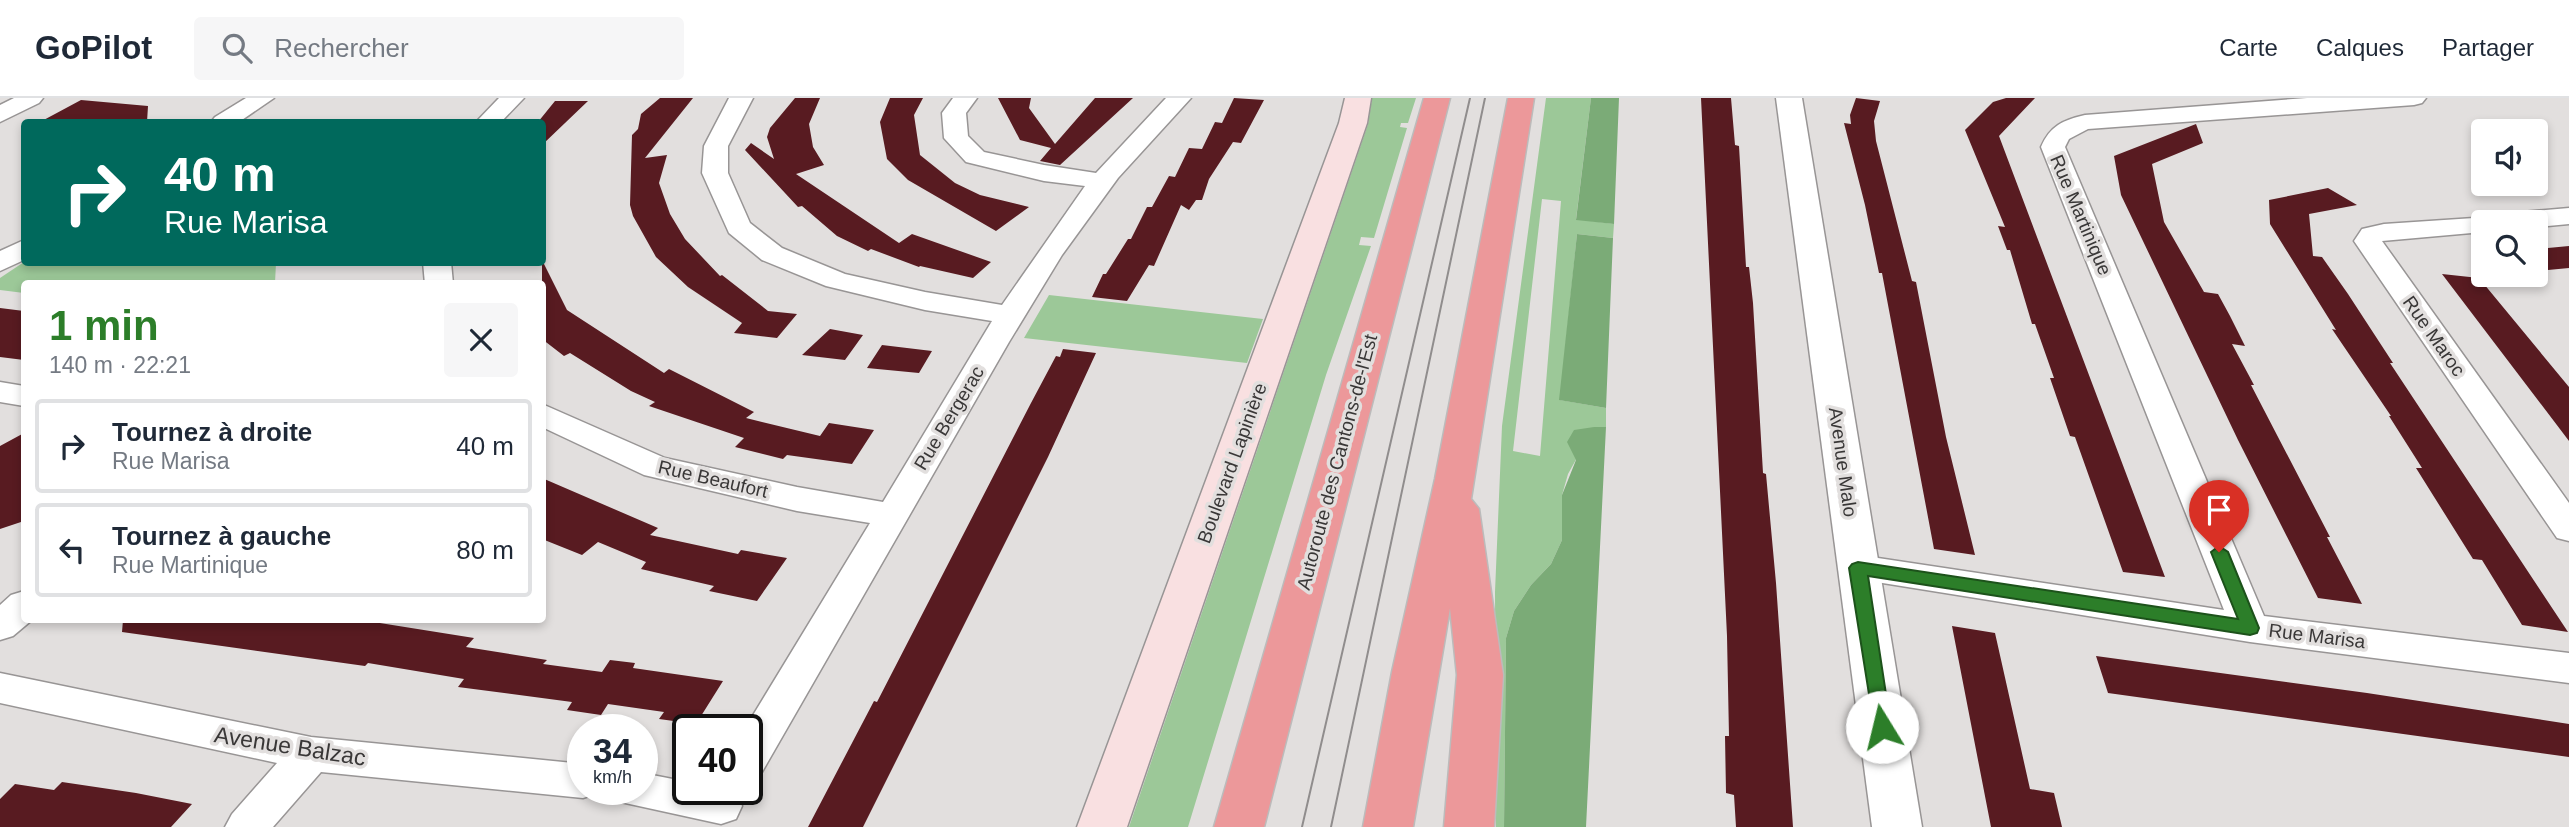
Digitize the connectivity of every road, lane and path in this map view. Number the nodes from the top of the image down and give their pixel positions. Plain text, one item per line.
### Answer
1 (31, 98) edge
2 (262, 98) edge
3 (512, 98) edge
4 (741, 98) edge
5 (965, 98) edge
6 (1179, 98) edge
7 (1358, 98) edge
8 (1437, 98) edge
9 (1521, 98) edge
10 (1789, 98) edge
11 (2414, 98) edge
12 (0, 115) edge
13 (228, 119) edge
14 (491, 119) edge
15 (1101, 181) junction
16 (2569, 216) edge
17 (2548, 218) edge
18 (2471, 224) edge
19 (21, 250) edge
20 (0, 263) edge
21 (1010, 315) junction
22 (0, 392) edge
23 (21, 396) edge
24 (546, 416) edge
25 (1455, 479) junction
26 (892, 515) junction
27 (2569, 529) edge
28 (1858, 568) junction
29 (21, 608) edge
30 (0, 626) edge
31 (2250, 628) junction
32 (2569, 668) edge
33 (0, 688) edge
34 (763, 733) edge
35 (311, 754) junction
36 (567, 779) edge
37 (658, 795) edge
38 (719, 807) edge
39 (247, 827) edge
40 (1102, 827) edge
41 (1240, 827) edge
42 (1388, 827) edge
43 (1469, 827) edge
44 (1897, 827) edge

1 - 12 street
2 - 13 street
3 - 14 street
4 - 21 street
5 - 15 street
6 - 15 street, Rue Bergerac
7 - 40 main road, Boulevard Lapinière
8 - 41 highway, Autoroute des Cantons-de-l'Est
9 - 25 highway
10 - 28 street, Avenue Malo
11 - 31 street, Rue Martinique
15 - 21 street, Rue Bergerac
16 - 17 street
18 - 27 street, Rue Maroc
19 - 20 street
21 - 26 street, Rue Bergerac
22 - 23 street
24 - 26 street, Rue Beaufort
25 - 42 highway
25 - 43 highway
26 - 34 street, Rue Bergerac
28 - 31 street, Rue Marisa
28 - 44 street, Avenue Malo
29 - 30 street
31 - 32 street, Rue Marisa
33 - 35 street, Avenue Balzac
35 - 36 street, Avenue Balzac
35 - 39 street
37 - 38 street

